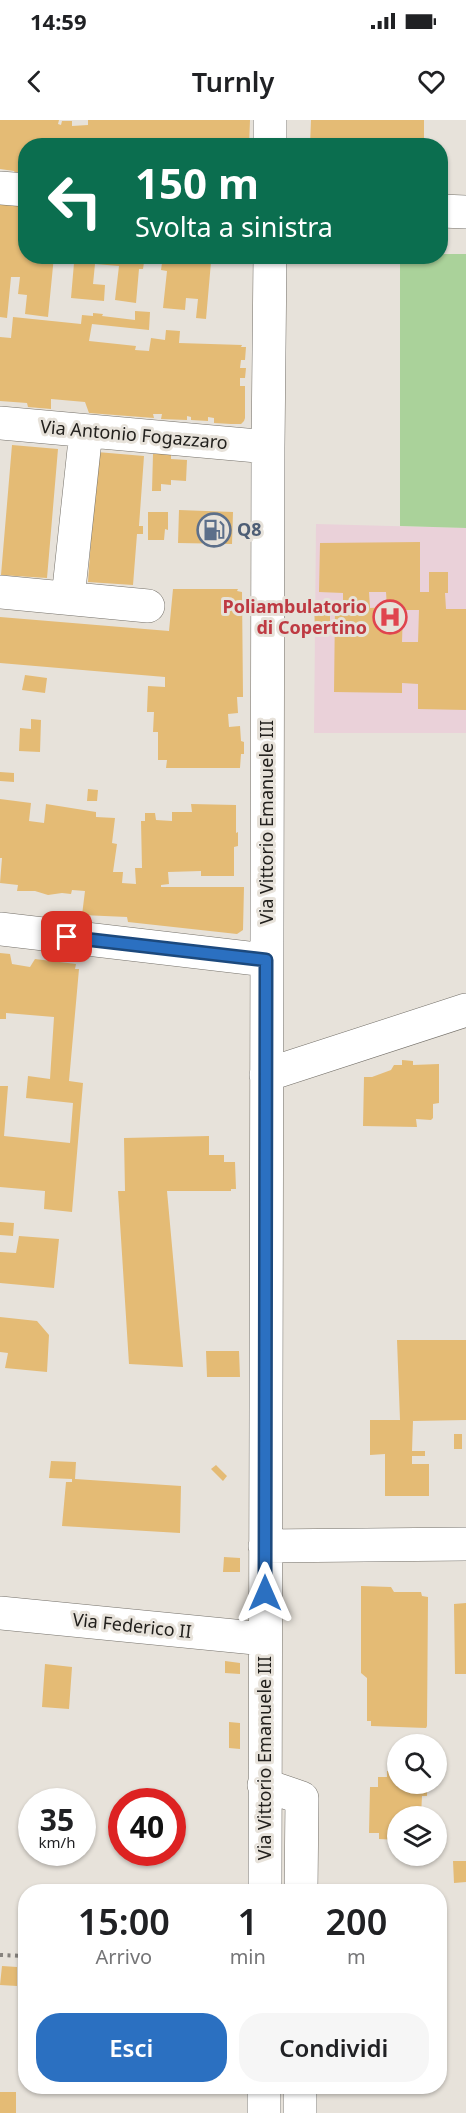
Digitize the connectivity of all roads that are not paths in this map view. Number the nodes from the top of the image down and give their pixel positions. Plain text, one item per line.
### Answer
1 (270, 120) edge
2 (270, 138) edge
3 (0, 188) edge
4 (18, 189) edge
5 (448, 212) edge
6 (466, 212) edge
7 (270, 264) edge
8 (0, 423) edge
9 (86, 431) junction
10 (268, 447) junction
11 (0, 592) edge
12 (68, 598) junction
13 (148, 606) dead end
14 (0, 929) edge
15 (266, 960) junction
16 (466, 1010) edge
17 (266, 1075) junction
18 (466, 1544) edge
19 (265, 1546) junction
20 (0, 1613) edge
21 (265, 1639) junction
22 (264, 1785) junction
23 (265, 1884) edge
24 (301, 1884) edge
25 (264, 2094) edge
26 (300, 2094) edge
27 (264, 2113) edge
28 (300, 2113) edge

1 - 2 street
3 - 4 street
5 - 6 street
7 - 10 street, Via Vittorio Emanuele III
8 - 9 street, Via Antonio Fogazzaro
9 - 10 street, Via Antonio Fogazzaro
9 - 12 street
10 - 15 street, Via Vittorio Emanuele III
11 - 12 street
12 - 13 street
14 - 15 street
15 - 17 street, Via Vittorio Emanuele III
16 - 17 street
17 - 19 street, Via Vittorio Emanuele III
18 - 19 street
19 - 21 street, Via Vittorio Emanuele III
20 - 21 street, Via Federico II
21 - 22 street, Via Vittorio Emanuele III
22 - 23 street, Via Vittorio Emanuele III
22 - 24 street
25 - 27 street
26 - 28 street

